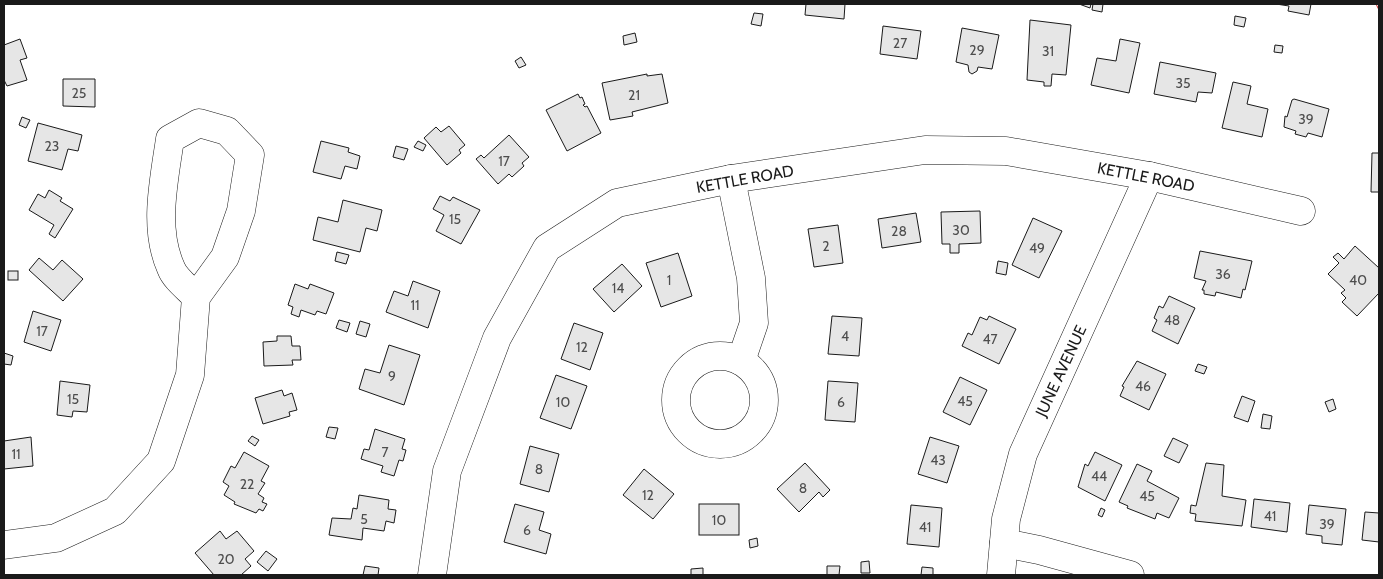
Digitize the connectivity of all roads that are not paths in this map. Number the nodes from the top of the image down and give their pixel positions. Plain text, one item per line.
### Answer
1 (1150, 176) junction
2 (731, 180) junction
3 (1302, 211) dead end
4 (196, 297) junction
5 (741, 361) dead end
6 (1004, 543) junction
7 (4, 545) edge
8 (432, 575) edge
9 (1001, 575) edge
10 (1130, 575) edge

1 - 2 street, KETTLE ROAD
1 - 3 street, KETTLE ROAD
1 - 6 street, JUNE AVENUE
2 - 5 street
2 - 8 street, KETTLE ROAD
4 - 4 street
4 - 7 street
6 - 9 street, JUNE AVENUE
6 - 10 street

